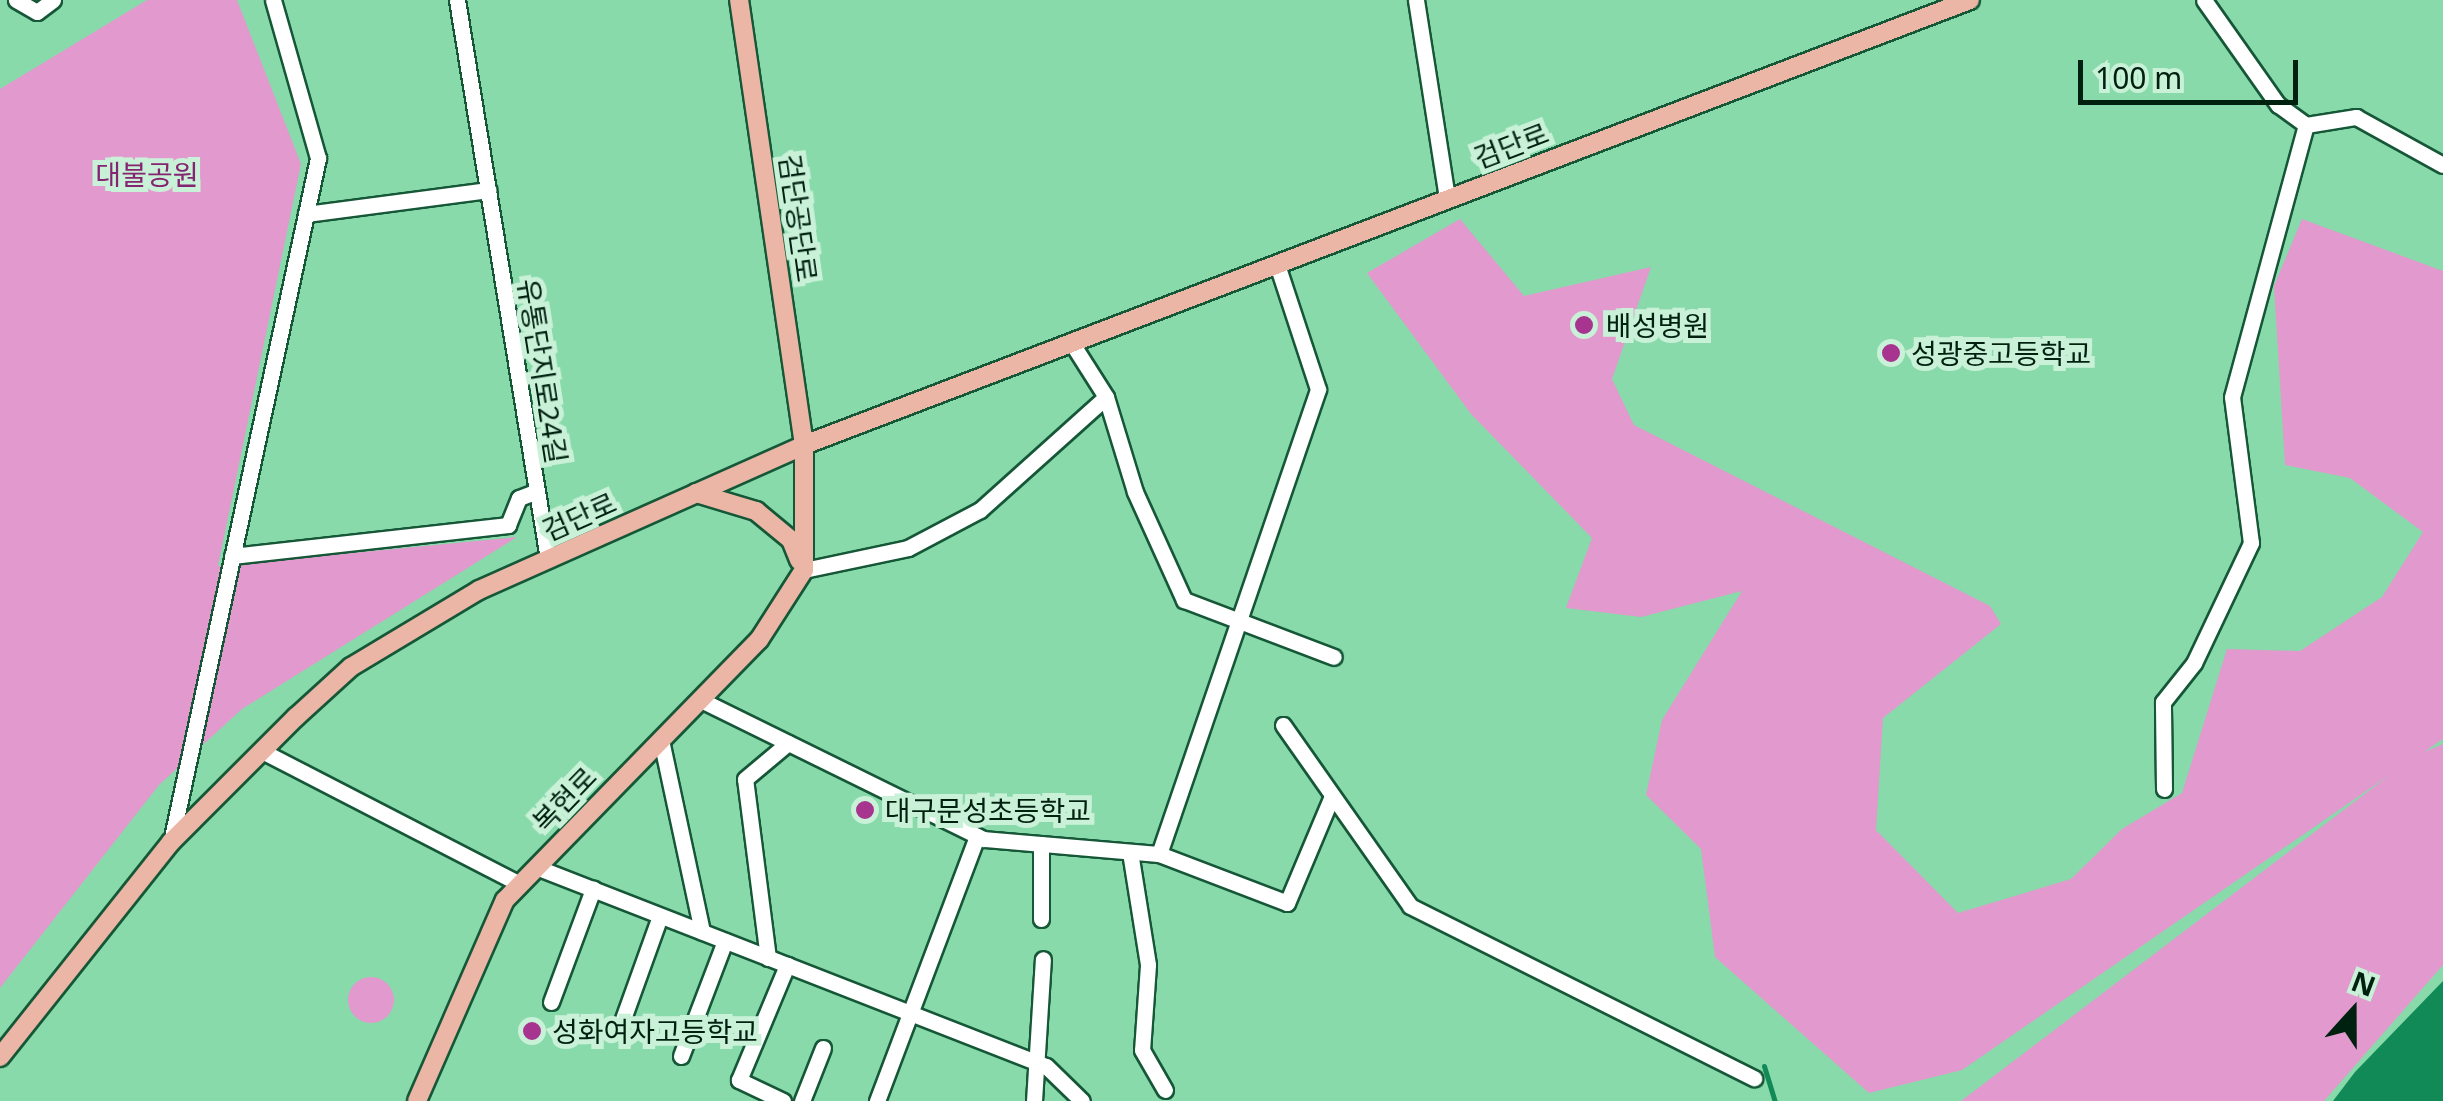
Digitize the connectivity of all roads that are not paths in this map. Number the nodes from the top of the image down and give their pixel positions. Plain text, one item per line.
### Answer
1 (54, 0) edge
2 (274, 0) edge
3 (457, 0) edge
4 (739, 0) edge
5 (1416, 0) edge
6 (1970, 0) edge
7 (2204, 0) edge
8 (18, 2) edge
9 (0, 12) edge
10 (2306, 125) junction
11 (2443, 165) edge
12 (488, 190) junction
13 (1447, 200) junction
14 (306, 214) junction
15 (1276, 264) junction
16 (1074, 345) junction
17 (1106, 398) junction
18 (804, 444) junction
19 (537, 491) junction
20 (696, 493) junction
21 (232, 556) junction
22 (548, 559) junction
23 (804, 570) junction
24 (1239, 621) junction
25 (1334, 658) dead end
26 (700, 700) junction
27 (1283, 725) dead end
28 (661, 740) junction
29 (788, 743) junction
30 (262, 750) junction
31 (2164, 789) dead end
32 (1332, 796) junction
33 (977, 836) junction
34 (171, 842) junction
35 (1042, 844) junction
36 (1130, 852) junction
37 (1160, 854) junction
38 (536, 867) junction
39 (520, 884) junction
40 (592, 889) junction
41 (660, 916) junction
42 (1041, 918) dead end
43 (702, 932) junction
44 (724, 941) junction
45 (768, 958) junction
46 (1043, 959) dead end
47 (788, 965) junction
48 (551, 1002) dead end
49 (913, 1014) junction
50 (619, 1030) dead end
51 (823, 1048) dead end
52 (681, 1056) dead end
53 (0, 1058) edge
54 (1035, 1061) junction
55 (1754, 1078) dead end
56 (1164, 1090) dead end
57 (416, 1101) edge
58 (782, 1101) edge
59 (802, 1101) edge
60 (877, 1101) edge
61 (1034, 1101) edge
62 (1082, 1101) edge

1 - 8 street
2 - 14 street, 검단로
3 - 12 street, 유통단지로24길
4 - 18 main road, 검단공단로
5 - 13 street
6 - 13 main road, 검단로
7 - 10 street
8 - 9 street
10 - 11 street
10 - 31 street
12 - 14 street
12 - 19 street, 유통단지로24길
13 - 15 main road, 검단로
14 - 21 street, 검단로
15 - 16 main road, 검단로
15 - 24 street
16 - 17 street
16 - 18 main road, 검단로
17 - 23 street
17 - 24 street
18 - 20 main road, 검단로
18 - 23 main road
19 - 21 street, 검단로
19 - 22 street, 유통단지로24길
20 - 22 main road, 검단로
20 - 23 main road
21 - 34 street, 검단로
22 - 30 main road, 검단로
23 - 26 main road, 복현로
24 - 25 street
24 - 37 street
26 - 28 main road, 복현로
26 - 29 street
27 - 32 street
28 - 38 main road, 복현로
28 - 43 street
29 - 33 street
29 - 45 street
30 - 34 main road, 검단로
30 - 39 street
32 - 37 street
32 - 55 street
33 - 35 street
33 - 49 street
34 - 53 main road, 검단로
35 - 36 street
35 - 42 street
36 - 37 street
36 - 56 street
38 - 39 main road, 복현로
38 - 40 street
39 - 57 main road, 복현로
40 - 41 street
40 - 48 street
41 - 43 street
41 - 50 street
43 - 44 street
44 - 45 street
44 - 52 street
45 - 47 street
46 - 54 street
47 - 49 street
47 - 58 street
49 - 54 street
49 - 60 street
51 - 59 street
54 - 61 street
54 - 62 street

